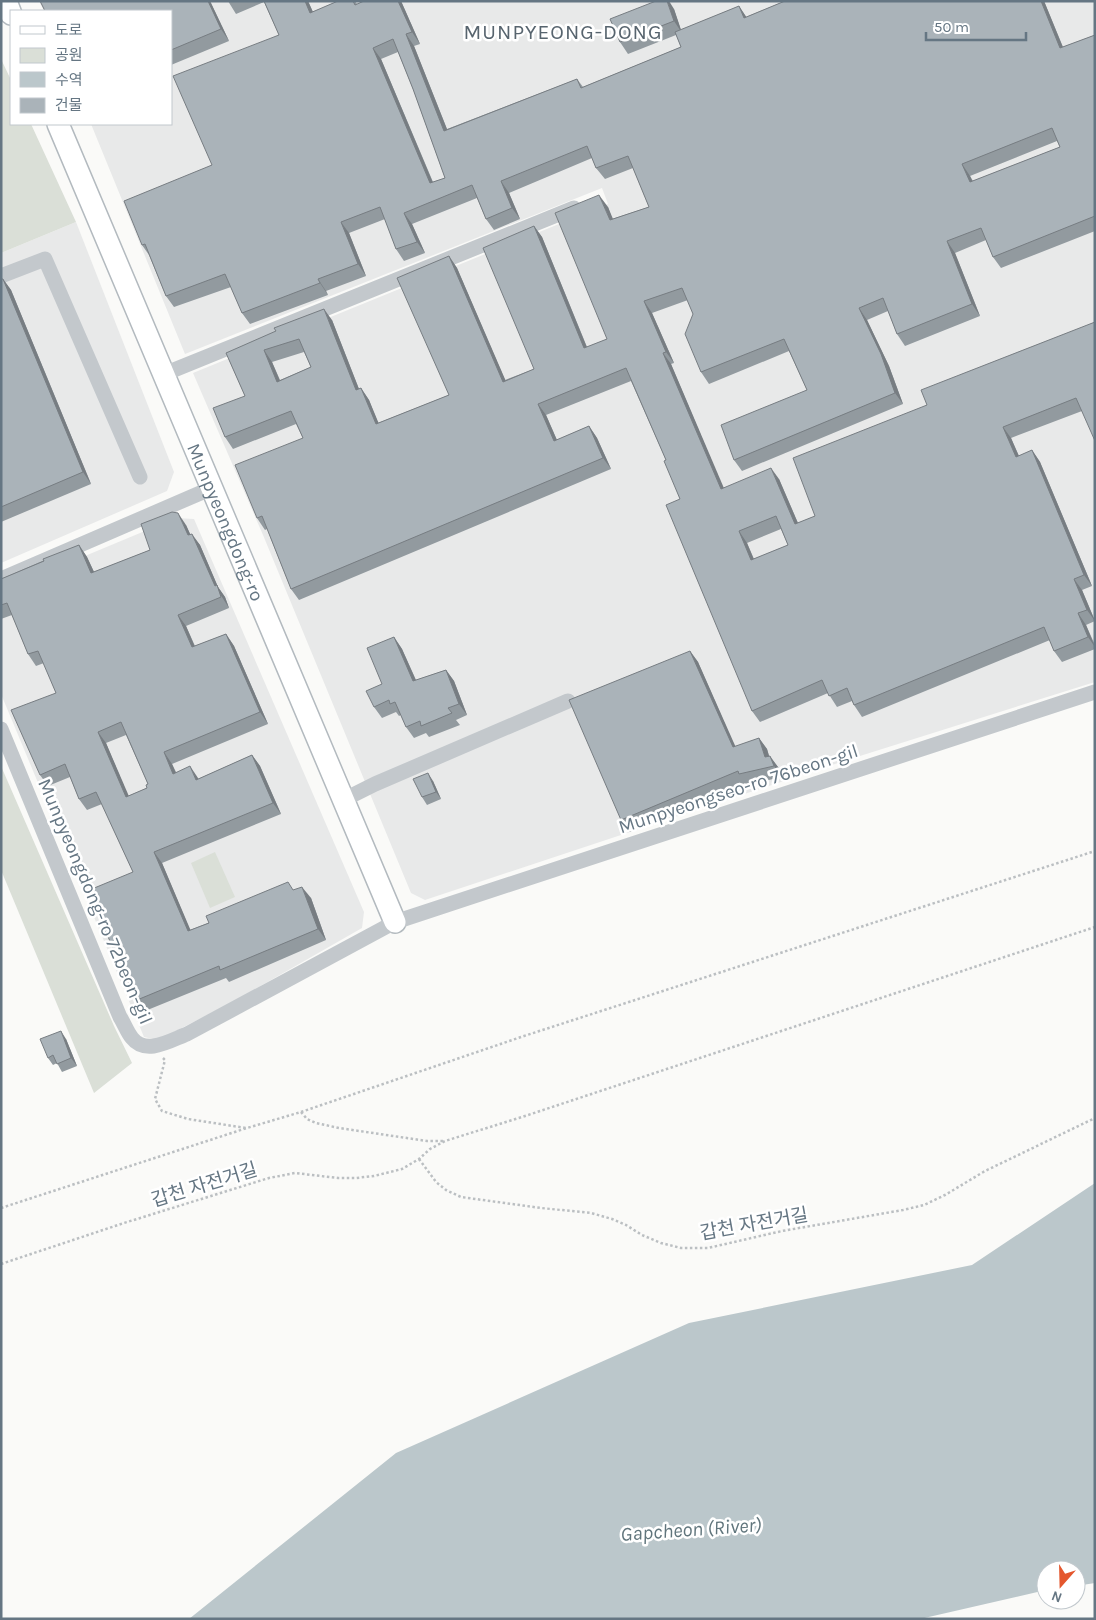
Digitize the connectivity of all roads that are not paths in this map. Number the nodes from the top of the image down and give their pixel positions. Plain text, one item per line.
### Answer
1 (58, 125) edge
2 (590, 201) edge
3 (1, 276) edge
4 (164, 374) junction
5 (140, 477) dead end
6 (212, 488) junction
7 (1, 579) edge
8 (1095, 692) edge
9 (568, 701) edge
10 (1, 729) edge
11 (343, 800) junction
12 (394, 922) junction

1 - 4 main road, Munpyeongdong-ro
2 - 4 street
3 - 5 street
4 - 6 main road, Munpyeongdong-ro
6 - 7 street
6 - 11 main road, Munpyeongdong-ro
8 - 12 street, Munpyeongseo-ro 76beon-gil
9 - 11 street
10 - 12 street, Munpyeongdong-ro 72beon-gil
11 - 12 main road, Munpyeongdong-ro

